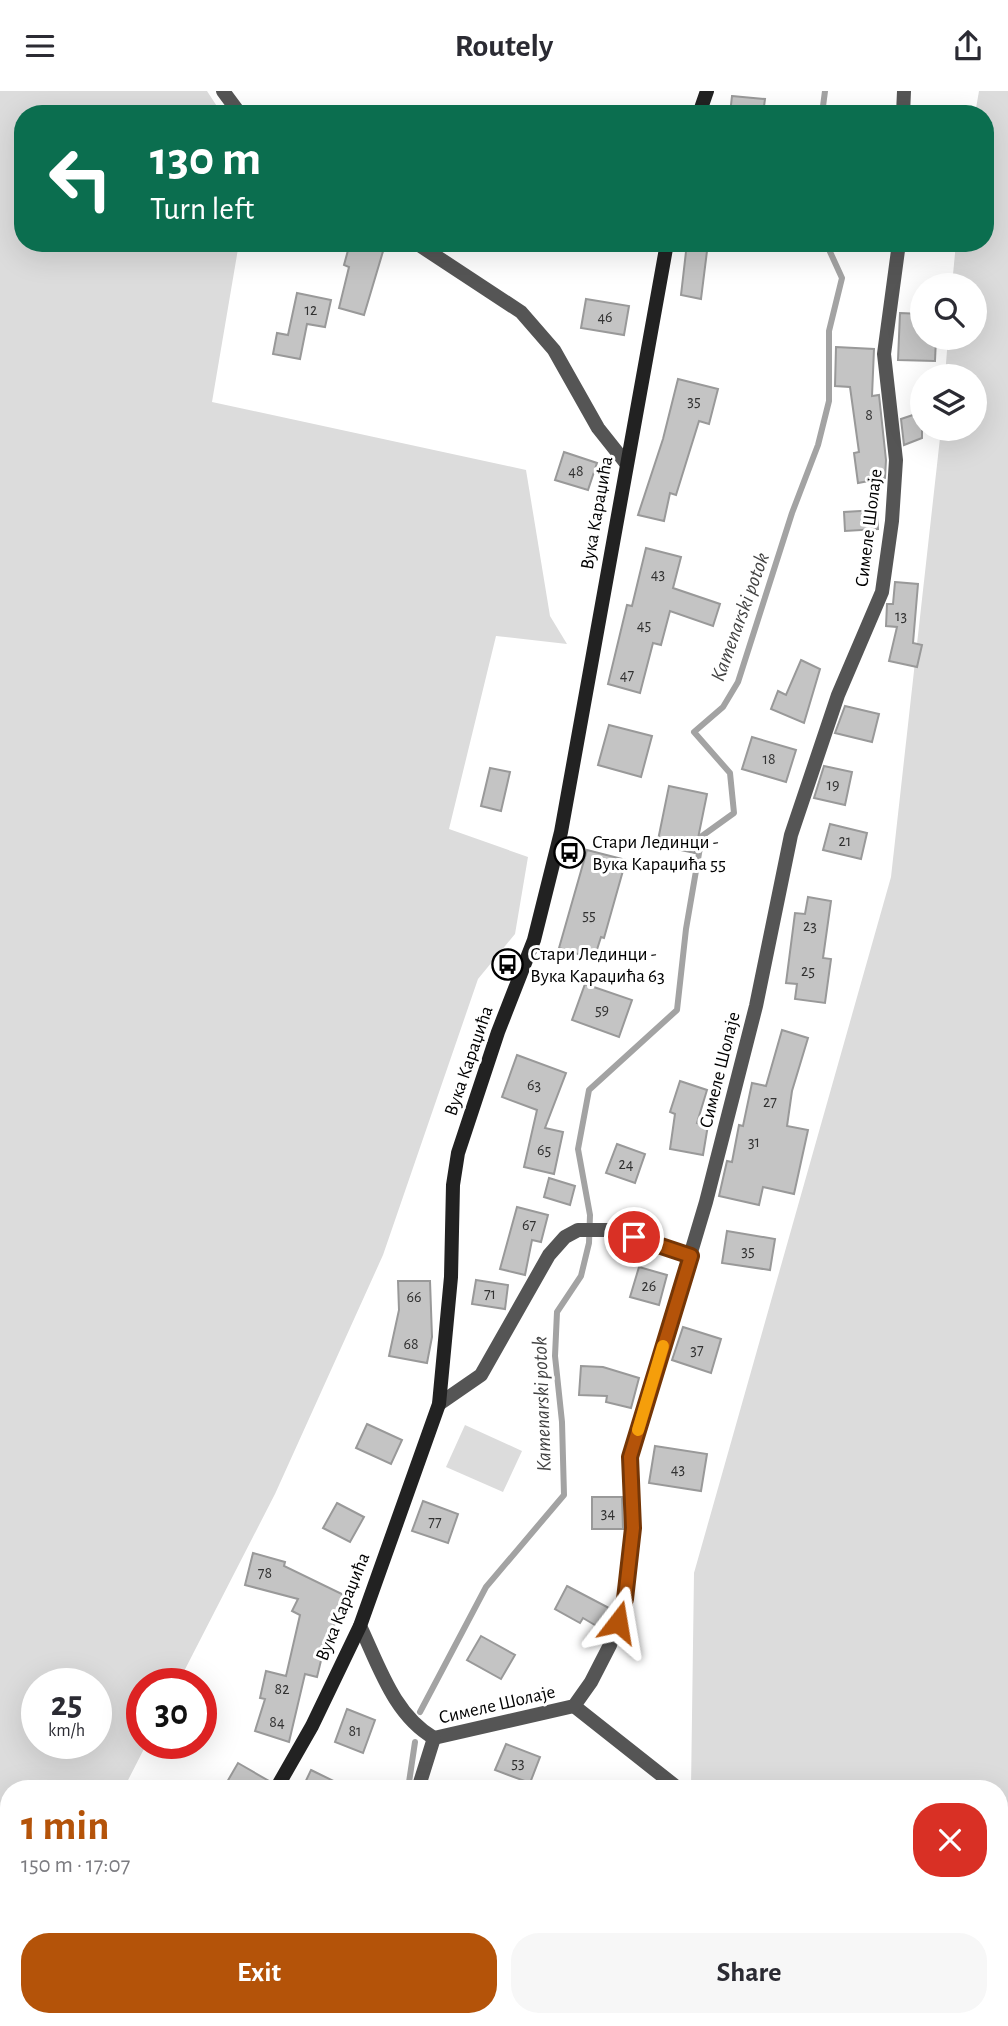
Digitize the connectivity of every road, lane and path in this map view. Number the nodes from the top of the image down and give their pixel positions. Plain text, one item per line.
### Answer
1 (430, 252) edge
2 (665, 252) edge
3 (898, 252) edge
4 (625, 462) junction
5 (691, 1256) junction
6 (439, 1404) junction
7 (360, 1626) junction
8 (574, 1706) junction
9 (434, 1738) junction
10 (281, 1780) edge
11 (421, 1780) edge
12 (668, 1780) edge

1 - 4 street
2 - 4 street, Вука Караџића
3 - 5 street, Симеле Шолаје
4 - 6 street, Вука Караџића
5 - 6 street
5 - 8 street, Симеле Шолаје
6 - 7 street, Вука Караџића
7 - 9 street
7 - 10 street, Вука Караџића
8 - 9 street, Симеле Шолаје
8 - 12 street
9 - 11 street, Симеле Шолаје

